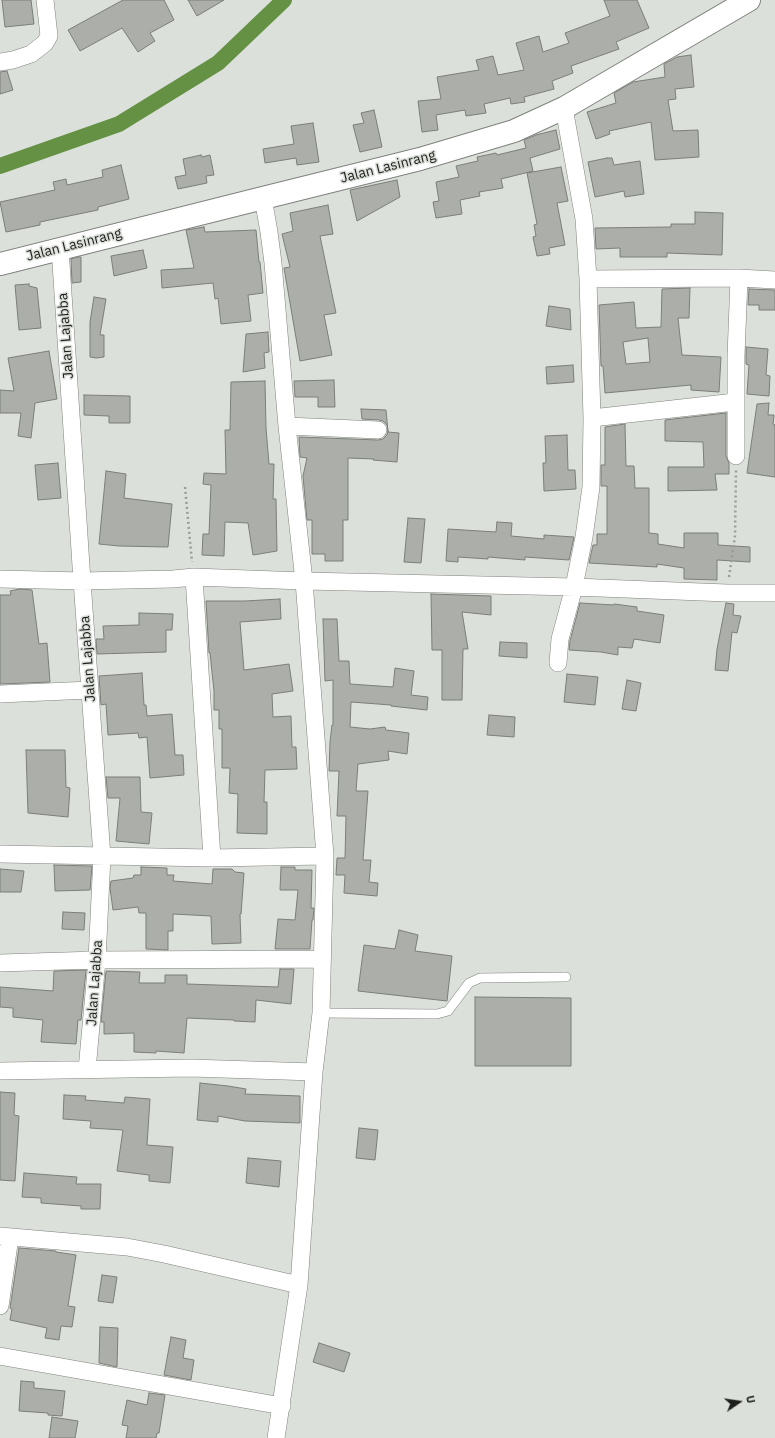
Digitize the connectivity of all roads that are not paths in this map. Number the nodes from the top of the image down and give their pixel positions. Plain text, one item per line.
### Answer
1 (45, 0) edge
2 (749, 0) edge
3 (0, 62) edge
4 (564, 108) junction
5 (263, 198) junction
6 (60, 248) junction
7 (0, 264) edge
8 (740, 278) junction
9 (588, 280) junction
10 (775, 280) edge
11 (736, 402) junction
12 (592, 418) junction
13 (287, 426) junction
14 (378, 430) dead end
15 (736, 456) road end
16 (194, 577) junction
17 (0, 579) edge
18 (82, 581) junction
19 (304, 581) junction
20 (574, 587) junction
21 (775, 593) edge
22 (558, 663) dead end
23 (90, 690) junction
24 (0, 694) edge
25 (0, 854) edge
26 (102, 856) junction
27 (325, 856) junction
28 (212, 858) junction
29 (322, 959) junction
30 (97, 960) junction
31 (0, 963) edge
32 (566, 977) dead end
33 (321, 1013) junction
34 (88, 1070) junction
35 (0, 1071) edge
36 (314, 1072) junction
37 (5, 1236) edge
38 (299, 1285) junction
39 (0, 1306) edge
40 (0, 1356) edge
41 (282, 1406) junction
42 (276, 1438) edge

1 - 3 street
2 - 4 street, Jalan Lasinrang
4 - 5 street, Jalan Lasinrang
4 - 9 street
5 - 6 street, Jalan Lasinrang
5 - 13 street
6 - 7 street, Jalan Lasinrang
6 - 18 street, Jalan Lajabba
8 - 9 street
8 - 10 street
8 - 11 street
9 - 12 street
11 - 12 street
11 - 15 street
12 - 20 street
13 - 14 street
13 - 19 street
16 - 18 street
16 - 19 street
16 - 28 street
17 - 18 street
18 - 23 street, Jalan Lajabba
19 - 20 street
19 - 27 street
20 - 21 street
20 - 22 street
23 - 24 street
23 - 26 street, Jalan Lajabba
25 - 26 street
26 - 28 street
26 - 30 street, Jalan Lajabba
27 - 28 street
27 - 29 street
29 - 30 street
29 - 33 street
30 - 31 street
30 - 34 street, Jalan Lajabba
32 - 33 lane
33 - 36 street
34 - 35 street
34 - 36 street
36 - 38 street
37 - 38 street
37 - 39 street
38 - 41 street
40 - 41 street
41 - 42 street

